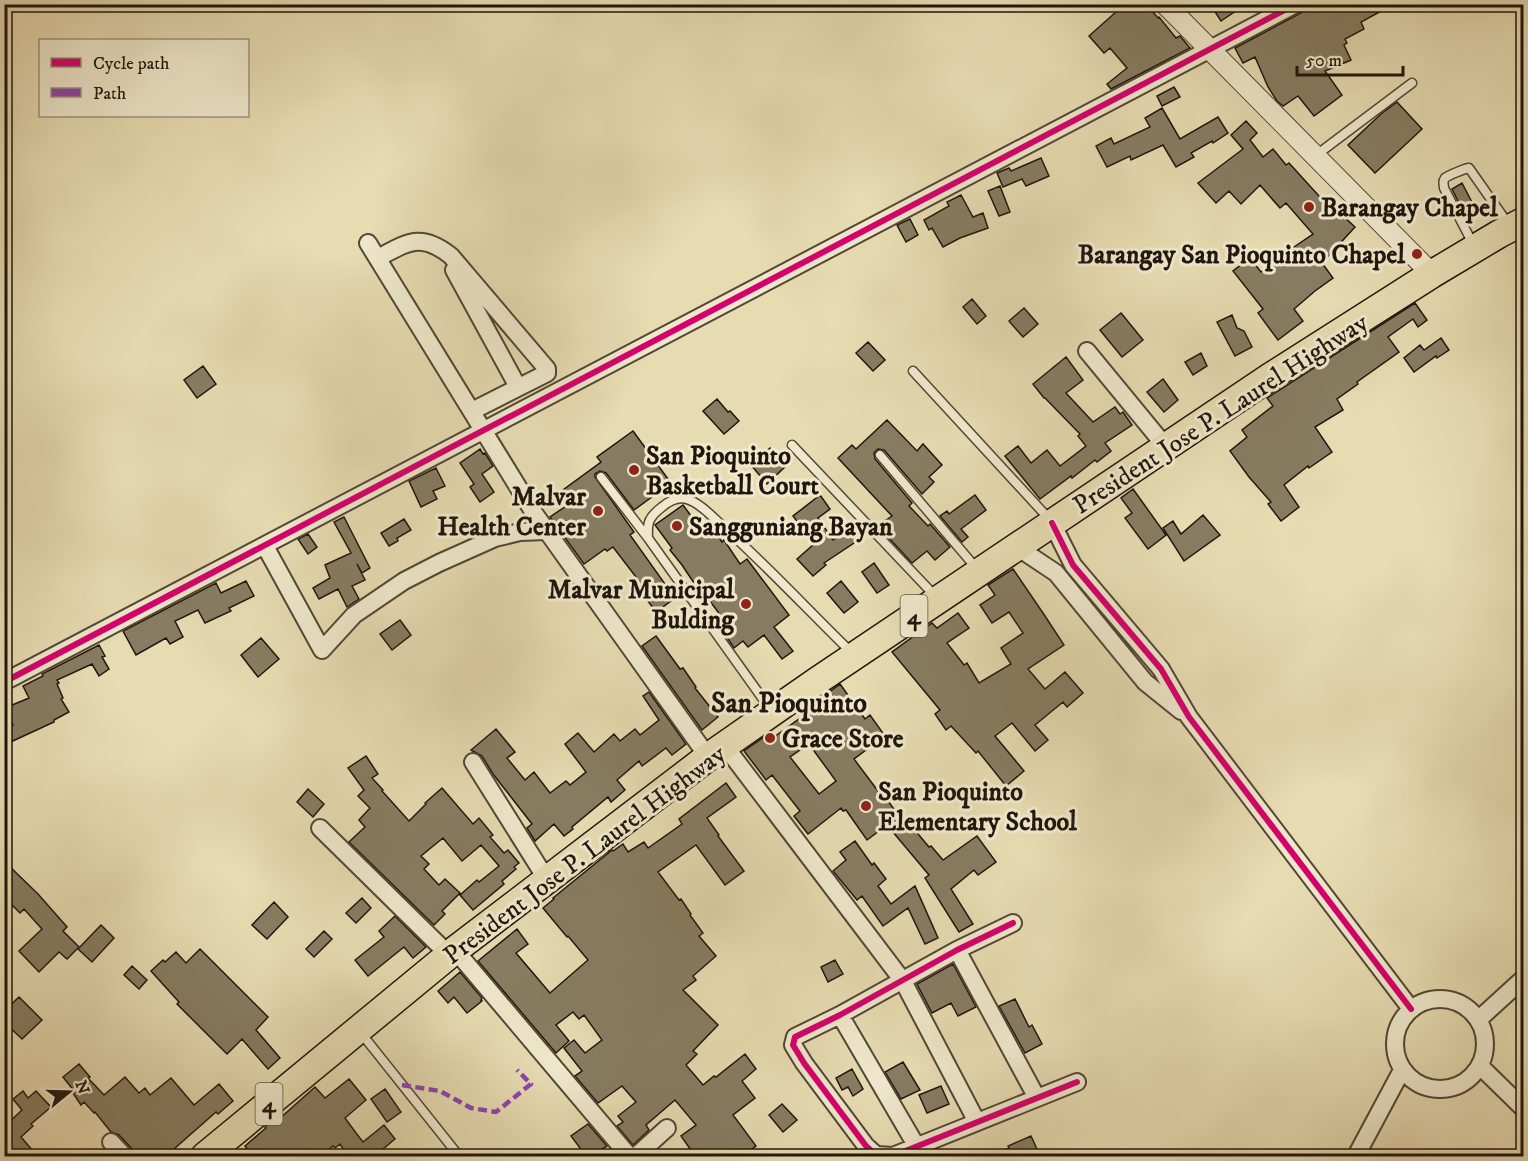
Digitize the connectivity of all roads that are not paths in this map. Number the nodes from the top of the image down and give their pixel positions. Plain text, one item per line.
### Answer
1 (1296, 4) edge
2 (1173, 7) edge
3 (1209, 50) junction
4 (1412, 83) dead end
5 (1315, 156) junction
6 (1517, 224) edge
7 (368, 243) dead end
8 (1475, 248) junction
9 (442, 249) junction
10 (378, 258) junction
11 (1432, 273) junction
12 (1087, 351) dead end
13 (913, 371) dead end
14 (518, 387) junction
15 (472, 411) junction
16 (484, 431) junction
17 (792, 445) dead end
18 (1166, 447) junction
19 (880, 455) dead end
20 (601, 477) dead end
21 (1052, 523) junction
22 (546, 531) junction
23 (648, 538) junction
24 (265, 546) junction
25 (1017, 547) junction
26 (980, 572) junction
27 (938, 599) junction
28 (854, 655) junction
29 (1161, 669) junction
30 (4, 682) edge
31 (1145, 682) junction
32 (772, 712) junction
33 (1189, 717) junction
34 (717, 752) junction
35 (473, 762) dead end
36 (320, 828) dead end
37 (547, 880) junction
38 (1013, 922) dead end
39 (957, 950) junction
40 (452, 953) junction
41 (1524, 978) edge
42 (903, 981) junction
43 (1411, 1009) junction
44 (840, 1015) junction
45 (1478, 1020) junction
46 (359, 1030) junction
47 (1480, 1066) junction
48 (1402, 1070) junction
49 (1077, 1082) dead end
50 (1037, 1098) junction
51 (1524, 1109) edge
52 (977, 1122) junction
53 (667, 1128) dead end
54 (111, 1142) dead end
55 (917, 1147) junction
56 (124, 1156) edge
57 (205, 1156) edge
58 (459, 1156) edge
59 (629, 1156) edge
60 (636, 1156) edge
61 (1356, 1156) edge

1 - 3 street
2 - 3 street
3 - 5 street
3 - 16 street
4 - 5 lane
5 - 11 street
6 - 8 highway, President Jose P. Laurel Highway / 4
6 - 8 lane
7 - 10 street
8 - 11 highway, President Jose P. Laurel Highway / 4
9 - 10 street
9 - 14 street
9 - 14 street
10 - 15 street
11 - 18 highway, President Jose P. Laurel Highway / 4
12 - 18 street
13 - 21 lane
14 - 15 street
15 - 16 street
16 - 22 street
16 - 24 street
17 - 27 lane
18 - 21 highway, President Jose P. Laurel Highway / 4
19 - 26 lane
20 - 23 lane
21 - 25 highway, President Jose P. Laurel Highway / 4
21 - 29 street
22 - 24 street
22 - 34 street
23 - 28 lane
23 - 32 lane
24 - 30 street
25 - 26 highway, President Jose P. Laurel Highway / 4
25 - 31 street
26 - 27 highway, President Jose P. Laurel Highway / 4
27 - 28 highway, President Jose P. Laurel Highway / 4
28 - 32 highway, President Jose P. Laurel Highway / 4
29 - 31 street
29 - 33 street
31 - 33 street
32 - 34 highway, President Jose P. Laurel Highway / 4
33 - 43 street
34 - 37 highway, President Jose P. Laurel Highway / 4
34 - 42 street
35 - 37 street
36 - 40 street
37 - 40 highway, President Jose P. Laurel Highway / 4
38 - 39 street
39 - 42 street
39 - 50 street
40 - 46 highway, President Jose P. Laurel Highway / 4
40 - 59 street
41 - 45 street
42 - 44 street
42 - 52 street
43 - 45 street
43 - 48 street
44 - 55 street
44 - 55 street
45 - 47 street
46 - 57 highway, President Jose P. Laurel Highway / 4
46 - 58 lane
47 - 48 street
47 - 51 street
48 - 61 street
49 - 50 street
50 - 52 street
52 - 55 street
53 - 60 street
54 - 56 street

